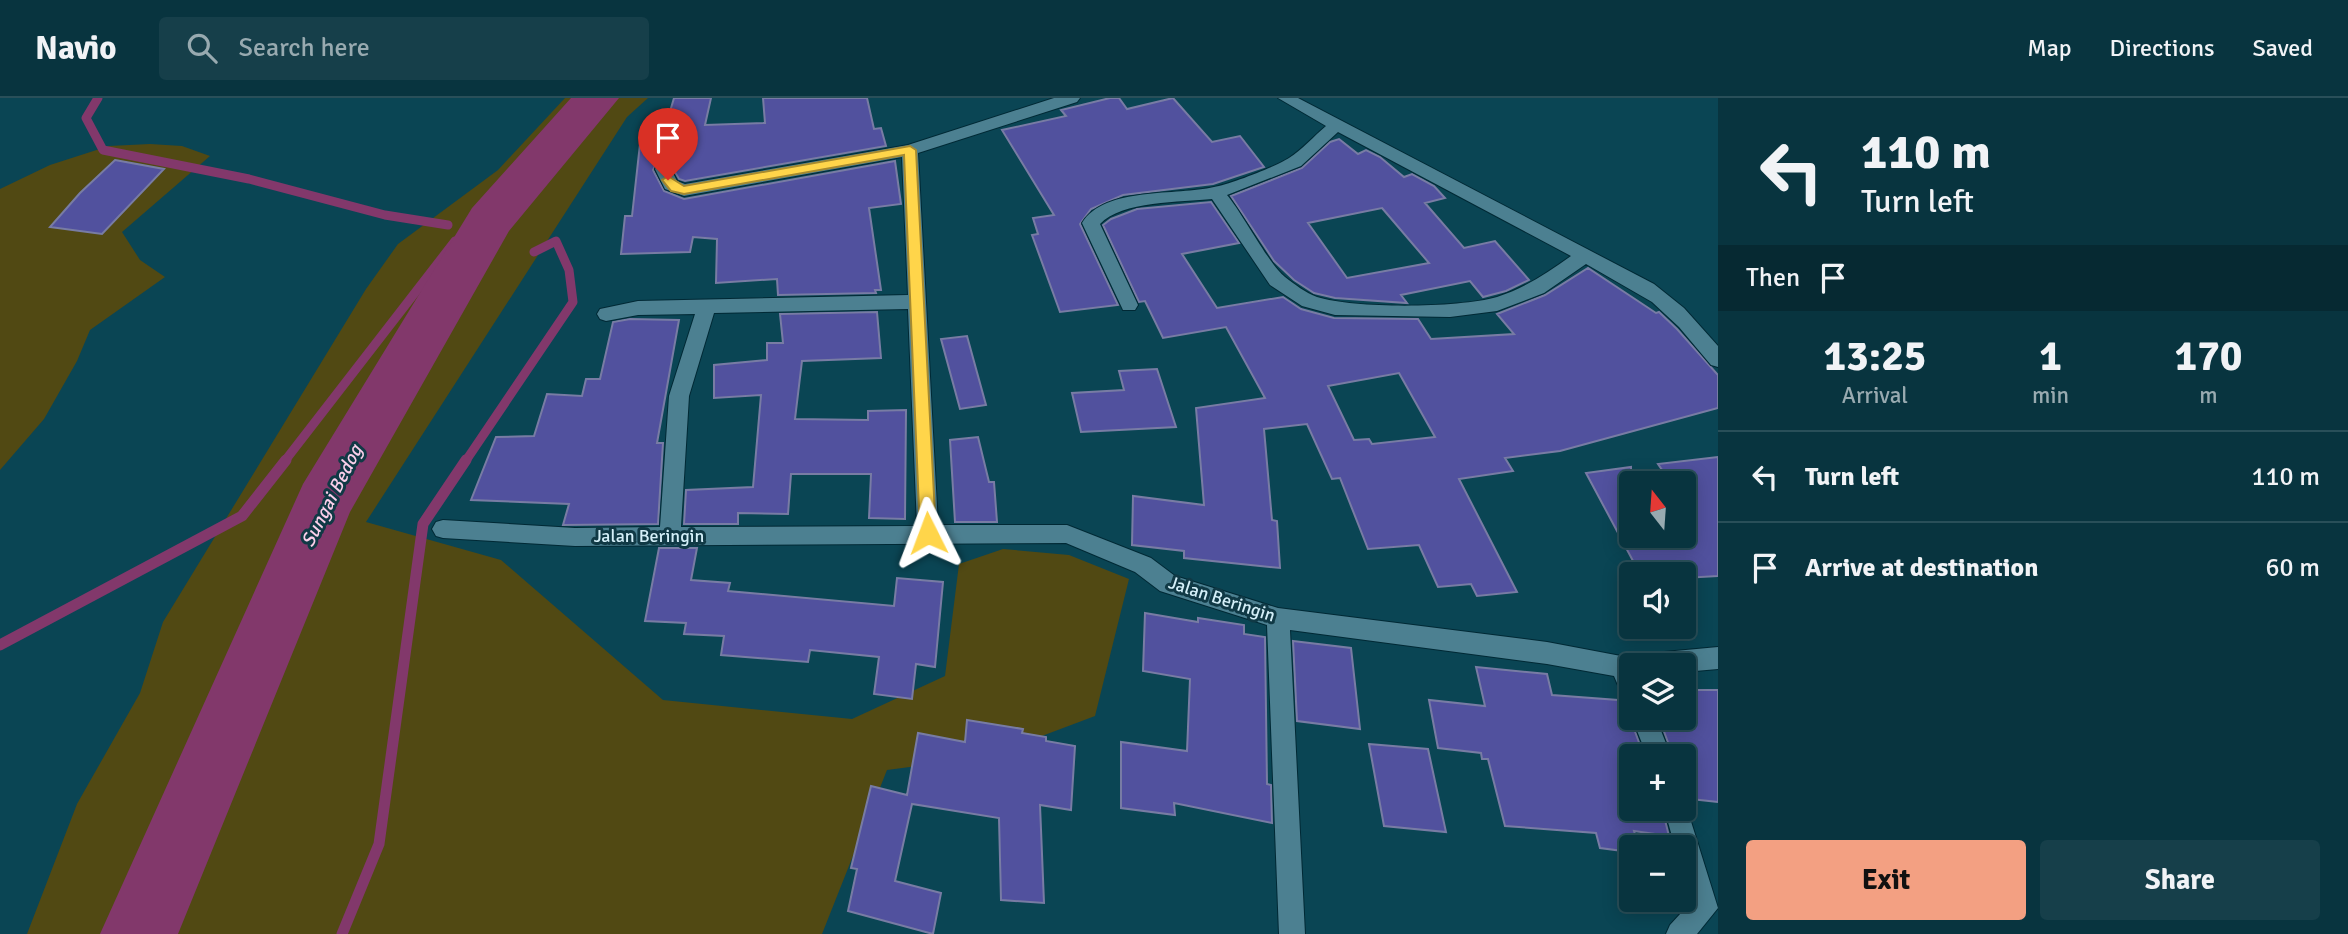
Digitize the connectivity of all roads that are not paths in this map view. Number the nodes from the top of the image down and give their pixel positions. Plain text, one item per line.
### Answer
1 (1072, 98) edge
2 (1286, 98) edge
3 (1336, 124) junction
4 (910, 150) junction
5 (663, 169) dead end
6 (1216, 193) junction
7 (1586, 255) junction
8 (917, 302) junction
9 (707, 305) junction
10 (1129, 305) dead end
11 (606, 314) dead end
12 (1718, 360) edge
13 (443, 529) dead end
14 (928, 533) junction
15 (670, 537) junction
16 (1278, 618) junction
17 (1718, 658) edge
18 (1696, 660) edge
19 (1619, 664) edge
20 (1680, 821) edge
21 (1292, 934) edge
22 (1679, 934) edge

1 - 4 street
2 - 3 street
3 - 6 street
3 - 7 street
4 - 5 street
4 - 8 street
6 - 7 street
6 - 10 street
7 - 12 street
8 - 9 street
8 - 14 street
9 - 11 street
9 - 15 street
13 - 15 street, Jalan Beringin
14 - 15 street, Jalan Beringin
14 - 16 street, Jalan Beringin
16 - 19 street, Jalan Beringin
16 - 21 street
17 - 18 street, Jalan Beringin
20 - 22 street

